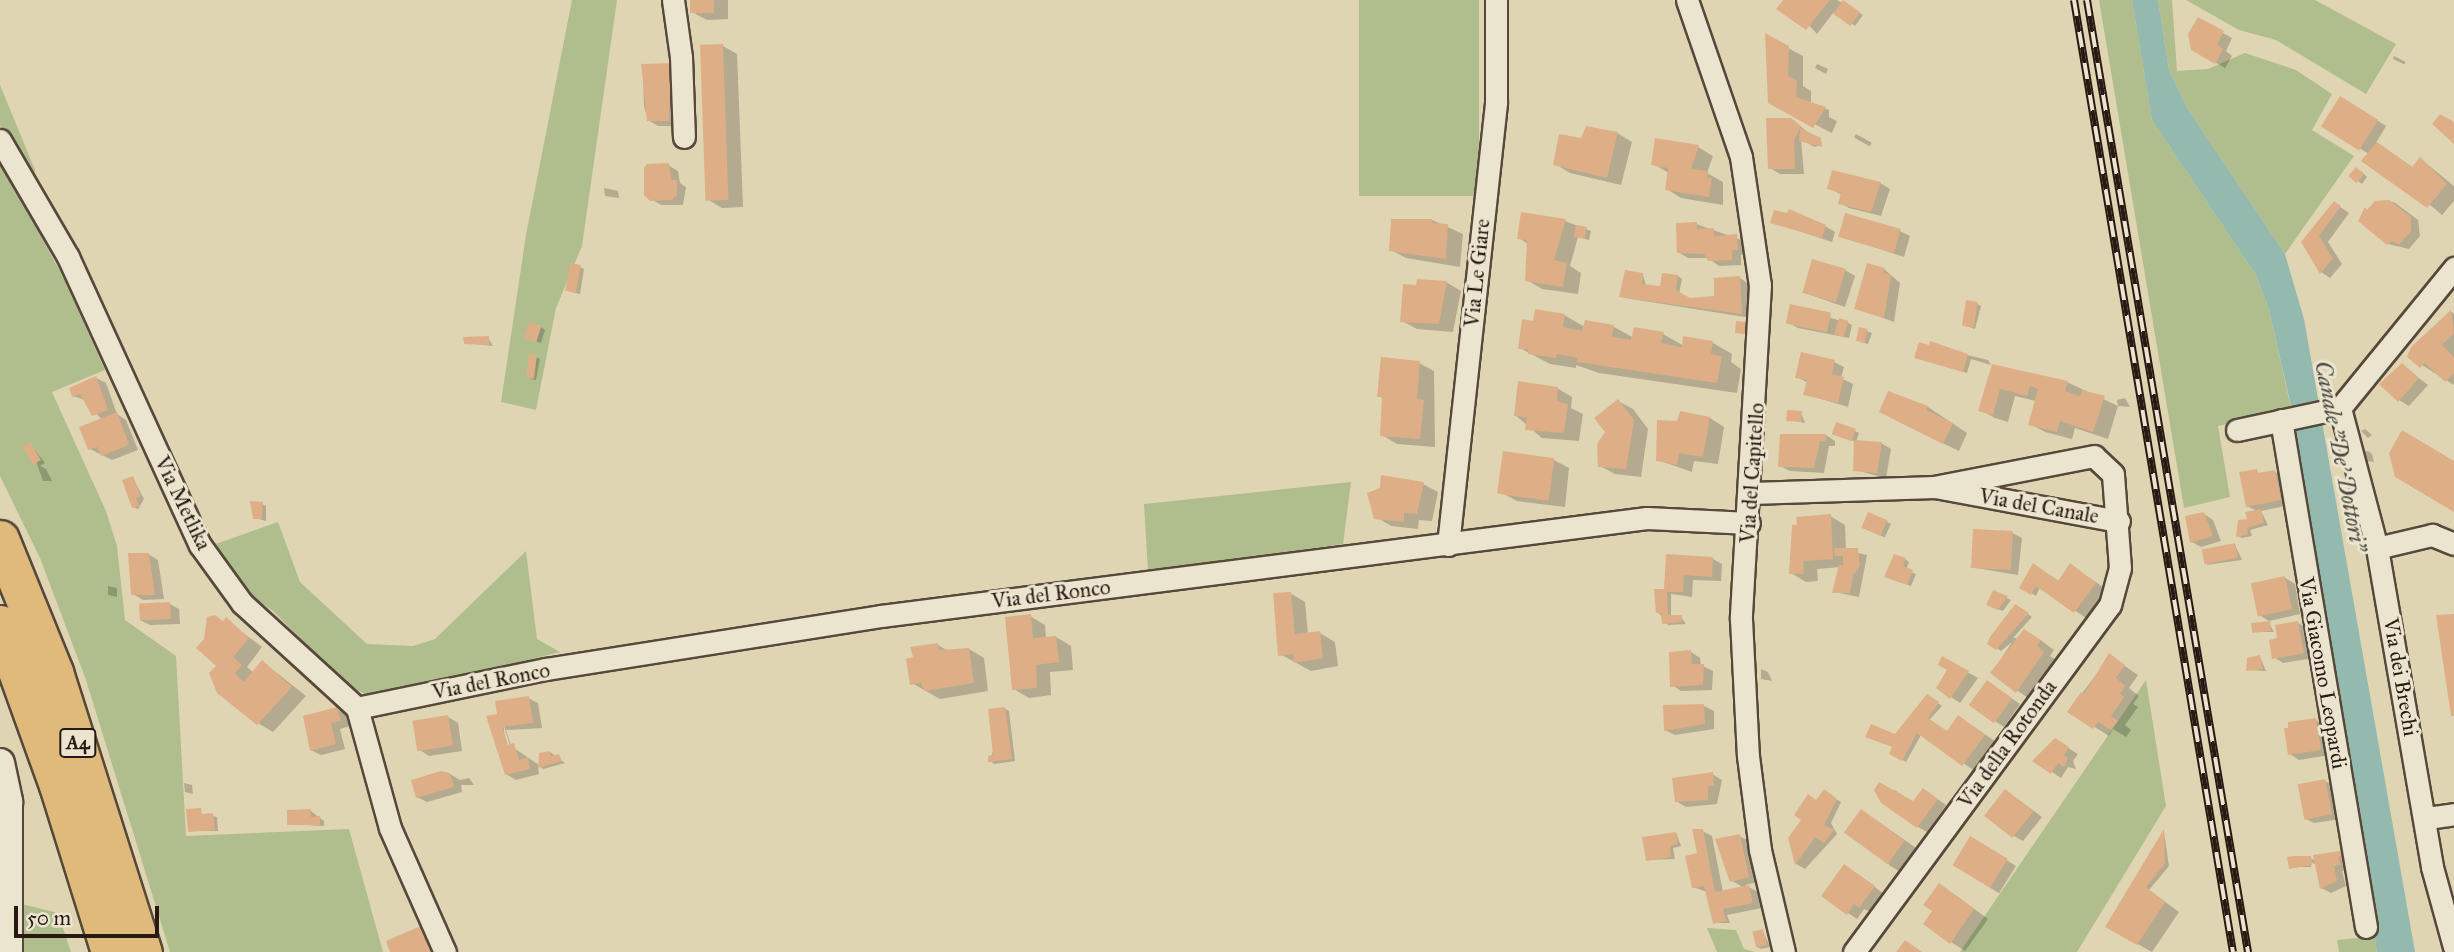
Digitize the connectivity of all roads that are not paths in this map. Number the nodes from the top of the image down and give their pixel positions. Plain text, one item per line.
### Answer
1 (673, 0) edge
2 (1496, 0) edge
3 (1687, 0) edge
4 (684, 137) dead end
5 (0, 141) edge
6 (2454, 268) edge
7 (2330, 410) junction
8 (2287, 419) junction
9 (2237, 430) dead end
10 (1935, 487) junction
11 (1751, 493) junction
12 (2119, 521) junction
13 (1749, 523) junction
14 (0, 539) edge
15 (2454, 544) edge
16 (1448, 545) junction
17 (2377, 548) junction
18 (0, 624) edge
19 (357, 708) junction
20 (0, 763) edge
21 (2454, 814) edge
22 (2427, 818) junction
23 (2366, 926) dead end
24 (2454, 947) edge
25 (8, 952) edge
26 (110, 952) edge
27 (143, 952) edge
28 (445, 952) edge
29 (1784, 952) edge
30 (1854, 952) edge

1 - 4 street
2 - 16 street, Via Le Giare
3 - 11 street, Via del Capitello
5 - 19 street, Via Metlika
6 - 7 street
7 - 8 street
7 - 17 street, Via dei Brechi
8 - 9 street
8 - 23 street, Via Giacomo Leopardi
10 - 11 street, Via del Canale
10 - 12 street, Via del Canale
10 - 12 street, Via del Canale
11 - 13 street, Via del Capitello
12 - 30 street, Via della Rotonda
13 - 16 street, Via del Ronco
13 - 29 street, Via del Capitello
14 - 27 highway, A4
15 - 17 street
16 - 19 street, Via del Ronco
17 - 22 street, Via dei Brechi
18 - 26 highway, A4
19 - 28 street
20 - 25 street
21 - 22 street
22 - 24 street, Via dei Brechi

